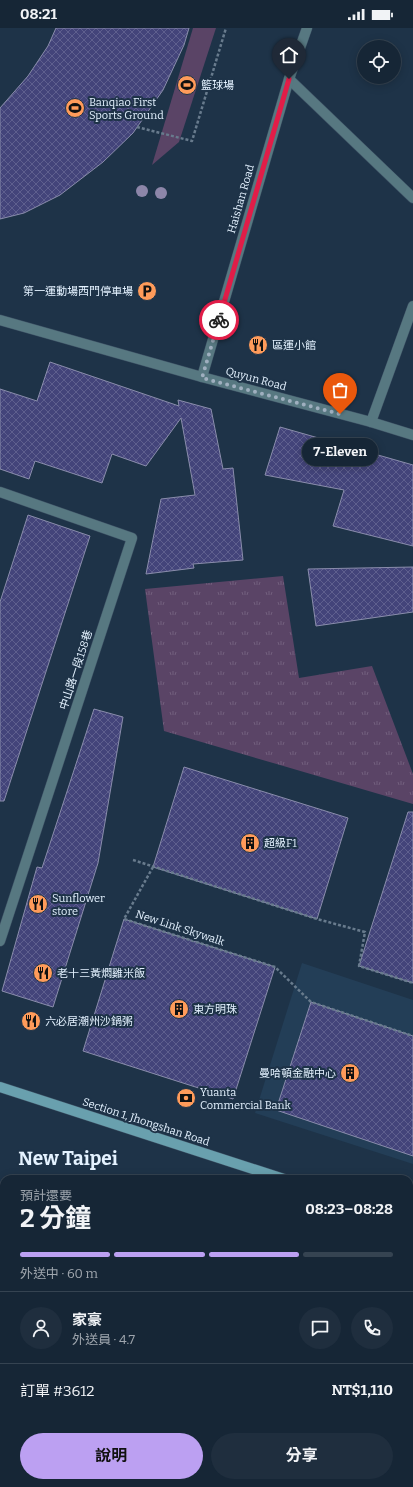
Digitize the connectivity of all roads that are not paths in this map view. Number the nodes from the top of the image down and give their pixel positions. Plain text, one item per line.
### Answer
1 (307, 28) edge
2 (289, 79) junction
3 (413, 198) edge
4 (413, 306) edge
5 (0, 320) edge
6 (202, 378) junction
7 (371, 422) junction
8 (413, 435) edge
9 (0, 492) edge
10 (0, 941) edge
11 (0, 1088) edge
12 (272, 1175) edge

1 - 2 street, Haishan Road
2 - 3 street
2 - 6 street, Haishan Road
4 - 7 street
5 - 6 street, Quyun Road
6 - 7 street, Quyun Road
7 - 8 street, Quyun Road
9 - 10 street, 中山路一段158巷
11 - 12 main road, Section 1, Jhongshan Road

